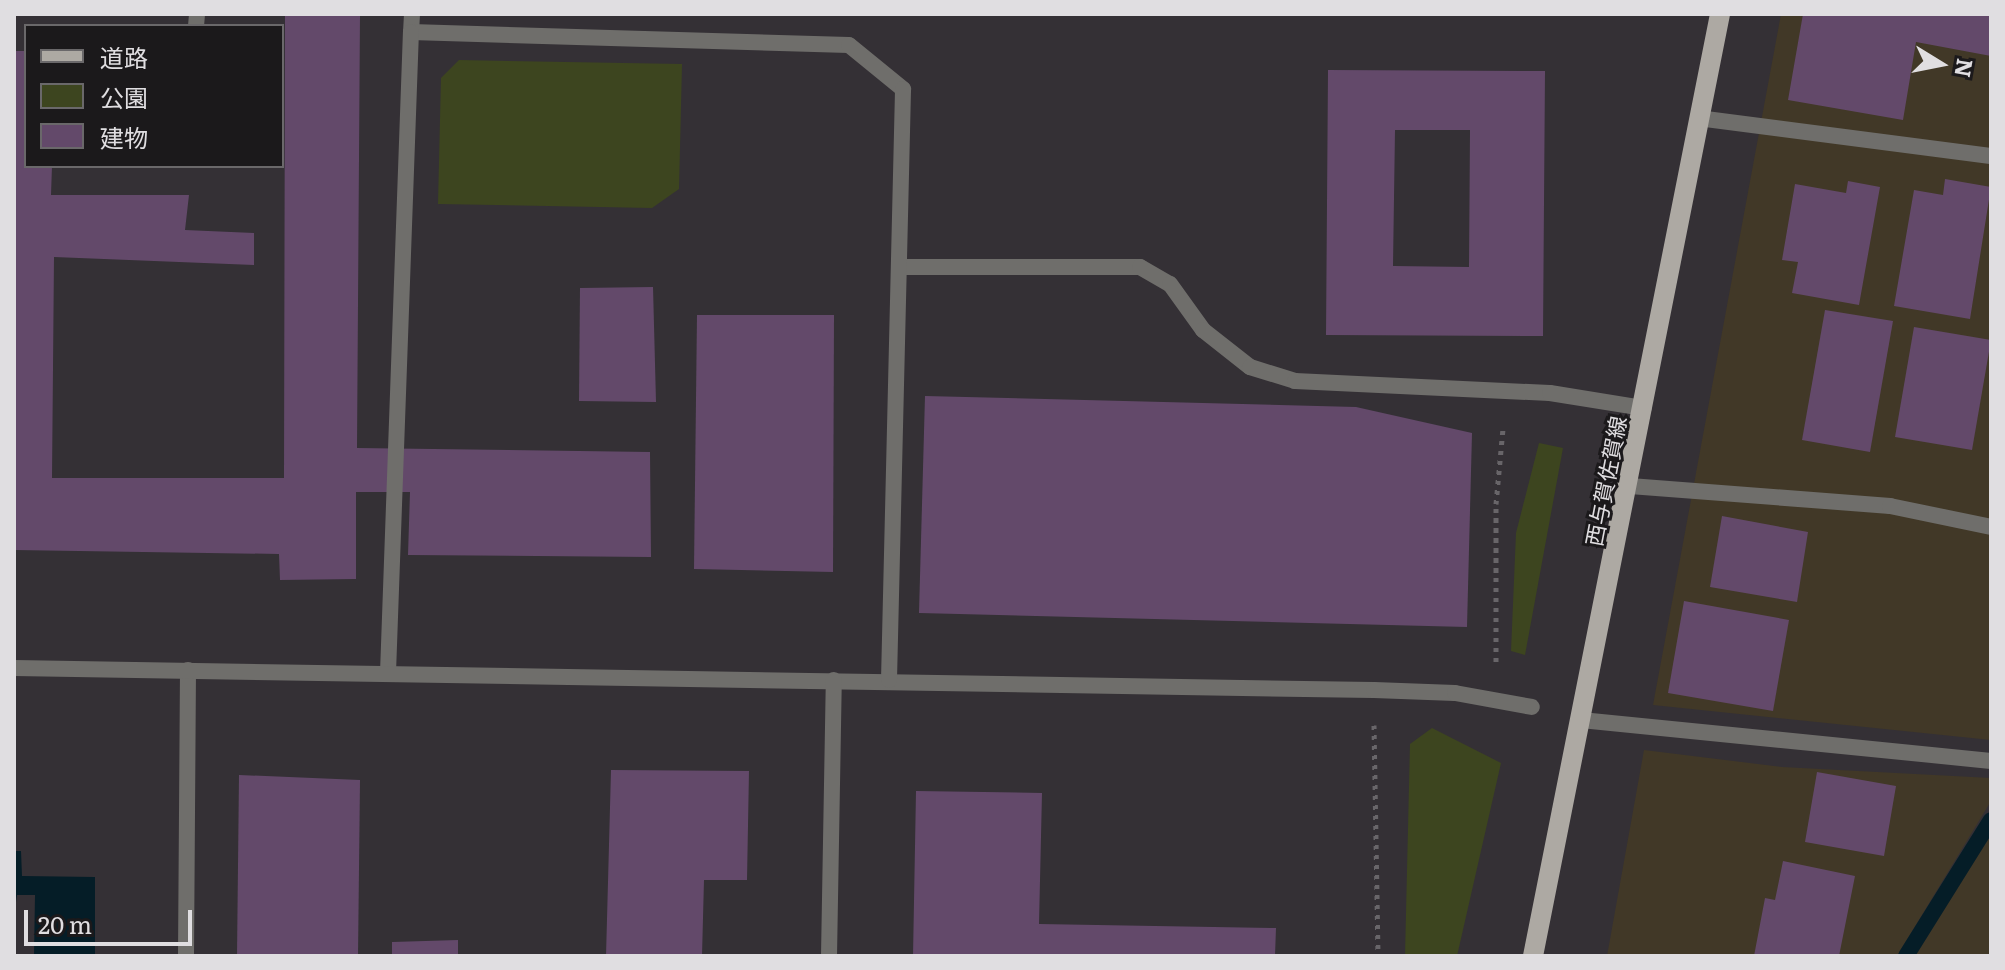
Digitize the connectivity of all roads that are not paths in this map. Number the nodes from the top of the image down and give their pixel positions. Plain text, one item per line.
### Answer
1 (412, 14) edge
2 (1720, 14) edge
3 (411, 32) junction
4 (1698, 118) junction
5 (1991, 156) edge
6 (900, 267) junction
7 (1644, 408) junction
8 (1630, 486) junction
9 (1991, 527) edge
10 (14, 668) edge
11 (188, 670) junction
12 (388, 673) junction
13 (834, 680) junction
14 (889, 680) junction
15 (1532, 707) dead end
16 (1581, 720) junction
17 (1991, 761) edge
18 (186, 956) edge
19 (829, 956) edge
20 (1533, 956) edge

1 - 3 street
2 - 4 main road, 西与賀佐賀線
3 - 6 street
3 - 12 street
4 - 5 street
4 - 7 main road, 西与賀佐賀線
6 - 7 street
6 - 14 street
7 - 8 main road, 西与賀佐賀線
8 - 9 street
8 - 16 main road, 西与賀佐賀線
10 - 11 street
11 - 12 street
11 - 18 street
12 - 13 street
13 - 14 street
13 - 19 street
14 - 15 street
16 - 17 street
16 - 20 main road, 西与賀佐賀線

